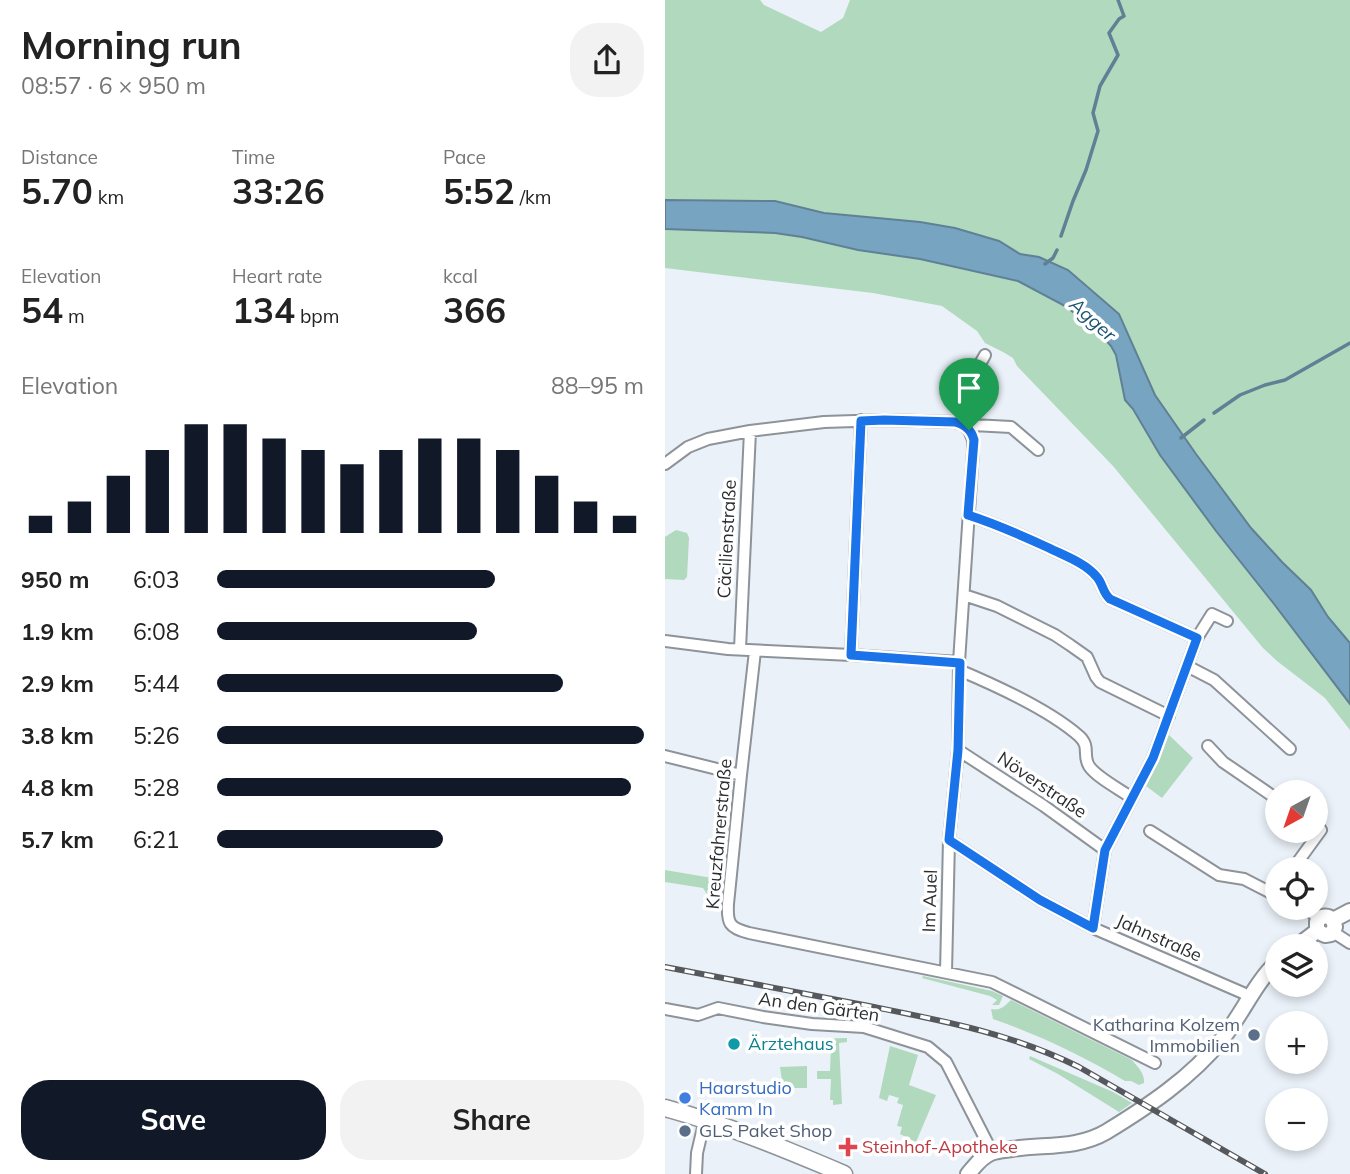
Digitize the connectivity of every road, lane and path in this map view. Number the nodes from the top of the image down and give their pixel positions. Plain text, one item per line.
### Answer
1 (985, 355) dead end
2 (861, 421) junction
3 (971, 428) junction
4 (750, 431) junction
5 (1038, 450) dead end
6 (665, 464) edge
7 (968, 515) junction
8 (964, 595) junction
9 (1227, 621) dead end
10 (1197, 638) junction
11 (665, 641) edge
12 (740, 649) junction
13 (755, 650) junction
14 (851, 655) junction
15 (959, 666) junction
16 (1187, 666) junction
17 (1169, 716) junction
18 (1207, 746) dead end
19 (1290, 749) dead end
20 (958, 750) junction
21 (665, 756) edge
22 (741, 775) junction
23 (1265, 791) edge
24 (1132, 798) junction
25 (1150, 831) dead end
26 (949, 840) junction
27 (1105, 850) junction
28 (1265, 889) edge
29 (1350, 911) edge
30 (1320, 920) edge
31 (1326, 925) junction
32 (1093, 928) junction
33 (1314, 934) edge
34 (1350, 943) edge
35 (946, 972) junction
36 (1265, 976) edge
37 (1249, 998) junction
38 (665, 1009) edge
39 (1155, 1063) dead end
40 (665, 1108) edge
41 (705, 1119) junction
42 (992, 1152) junction
43 (697, 1174) edge
44 (844, 1174) edge
45 (968, 1174) edge

1 - 3 street, Im Auel
2 - 3 street
2 - 4 street
2 - 14 street
3 - 5 street
3 - 7 street, Im Auel
4 - 6 street
4 - 12 street, Cäcilienstraße
7 - 8 street, Im Auel
7 - 10 street
8 - 15 street, Im Auel
8 - 17 street
9 - 10 street
10 - 16 street
11 - 12 street
12 - 13 street
13 - 14 street
13 - 22 street, Kreuzfahrerstraße
14 - 15 street
15 - 20 street, Im Auel
15 - 24 street
16 - 17 street
16 - 19 street
17 - 24 street
18 - 23 street
20 - 26 street, Im Auel
20 - 27 street, Növerstraße
21 - 22 street
22 - 35 street, Kreuzfahrerstraße
24 - 27 street
25 - 28 street
26 - 32 street, Jahnstraße
26 - 35 street, Im Auel
27 - 32 street
29 - 31 street
30 - 31 street
31 - 33 street
31 - 34 street
32 - 37 street, Jahnstraße
35 - 39 street
36 - 37 street
37 - 42 street
38 - 42 street, An den Gärten
40 - 41 main road
41 - 43 street
41 - 44 main road
42 - 45 street

